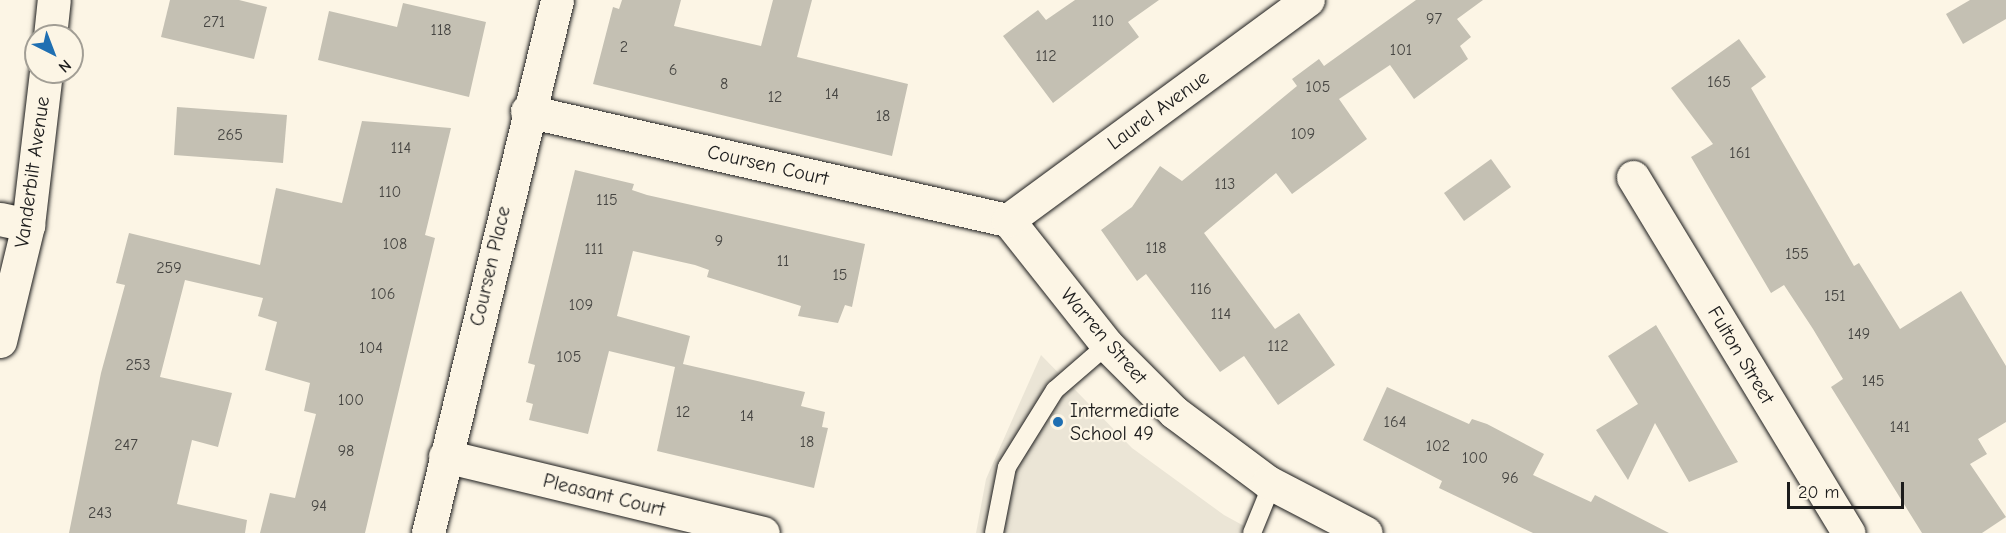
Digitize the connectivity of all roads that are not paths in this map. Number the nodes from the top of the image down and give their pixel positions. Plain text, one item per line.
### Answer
1 (54, 0) edge
2 (556, 0) edge
3 (1308, 0) edge
4 (51, 24) edge
5 (43, 84) edge
6 (527, 111) junction
7 (1633, 177) dead end
8 (1008, 220) junction
9 (14, 222) edge
10 (0, 341) edge
11 (1107, 345) junction
12 (445, 456) junction
13 (1272, 484) junction
14 (428, 533) edge
15 (763, 533) edge
16 (994, 533) edge
17 (1252, 533) edge
18 (1366, 533) edge
19 (1849, 533) edge

1 - 4 street
2 - 6 street, Coursen Place
3 - 8 street, Laurel Avenue
5 - 9 street, Vanderbilt Avenue
6 - 8 street, Coursen Court
6 - 12 street, Coursen Place
7 - 19 street, Fulton Street
8 - 11 street, Warren Street
9 - 10 street, Vanderbilt Avenue
11 - 13 street, Warren Street
11 - 16 lane
12 - 14 street, Coursen Place
12 - 15 street, Pleasant Court
13 - 17 lane
13 - 18 street, Warren Street

